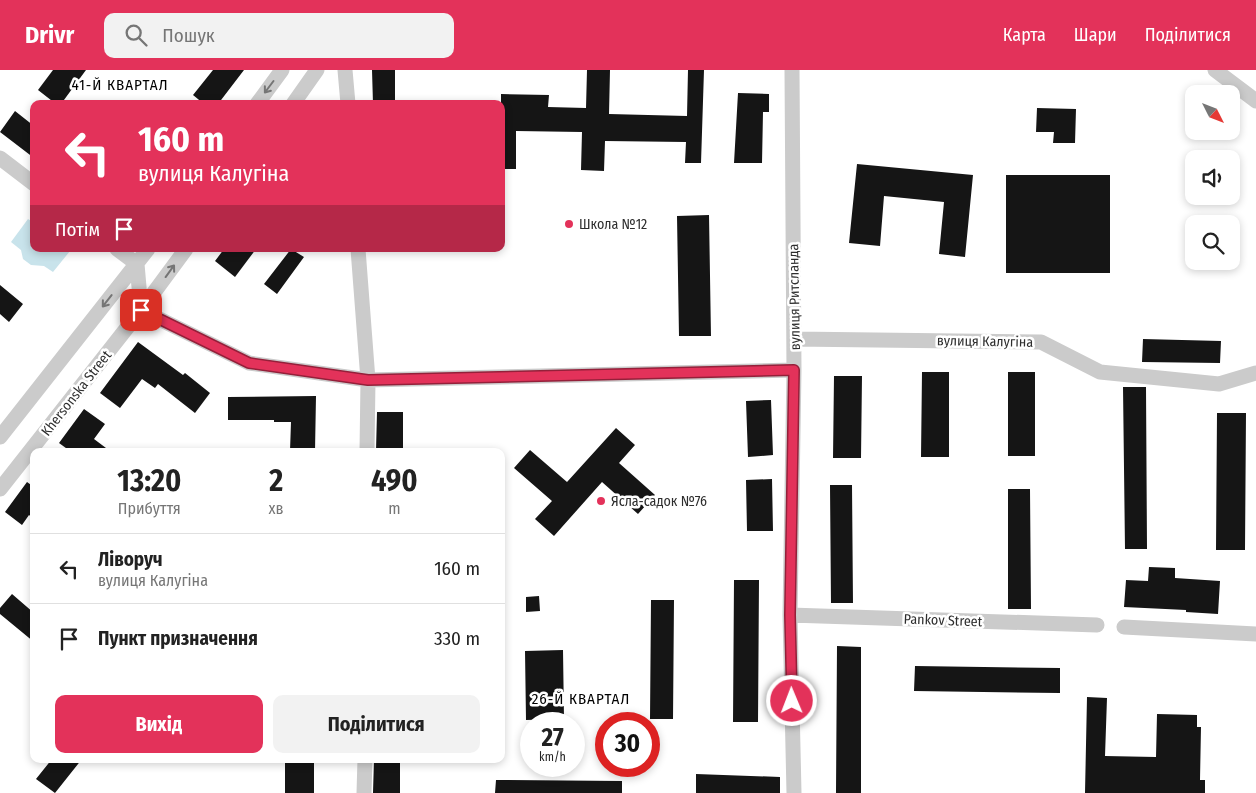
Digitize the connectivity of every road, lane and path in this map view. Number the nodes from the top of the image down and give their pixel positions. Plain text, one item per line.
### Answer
1 (282, 70) edge
2 (317, 70) edge
3 (345, 70) edge
4 (792, 70) edge
5 (1215, 70) edge
6 (260, 100) edge
7 (295, 100) edge
8 (348, 100) edge
9 (1256, 101) edge
10 (0, 158) edge
11 (30, 181) edge
12 (121, 252) edge
13 (146, 252) edge
14 (184, 252) edge
15 (358, 252) edge
16 (137, 264) junction
17 (141, 310) junction
18 (794, 339) junction
19 (794, 370) junction
20 (1256, 373) edge
21 (368, 380) junction
22 (0, 437) edge
23 (32, 448) edge
24 (367, 448) edge
25 (30, 451) edge
26 (0, 489) edge
27 (790, 615) junction
28 (1097, 625) dead end
29 (1124, 626) dead end
30 (1256, 634) edge
31 (365, 763) edge
32 (364, 793) edge
33 (794, 793) edge

1 -> 6 street
2 - 7 street
3 - 8 street
4 - 18 street, вулиця Ритсланда
5 - 9 street
10 - 11 street
12 - 16 street
13 - 16 street
17 -> 14 street, Khersonska Street
15 - 21 street
16 - 17 street
16 -> 22 street
17 - 21 street
17 - 23 street, Khersonska Street
18 - 19 street, вулиця Ритсланда
18 - 20 street, вулиця Калугіна
19 - 21 street
19 - 27 street, вулиця Ритсланда
21 - 24 street
25 - 26 street, Khersonska Street
27 - 28 street, Pankov Street
27 - 33 street, вулиця Ритсланда
29 - 30 street
31 - 32 street

